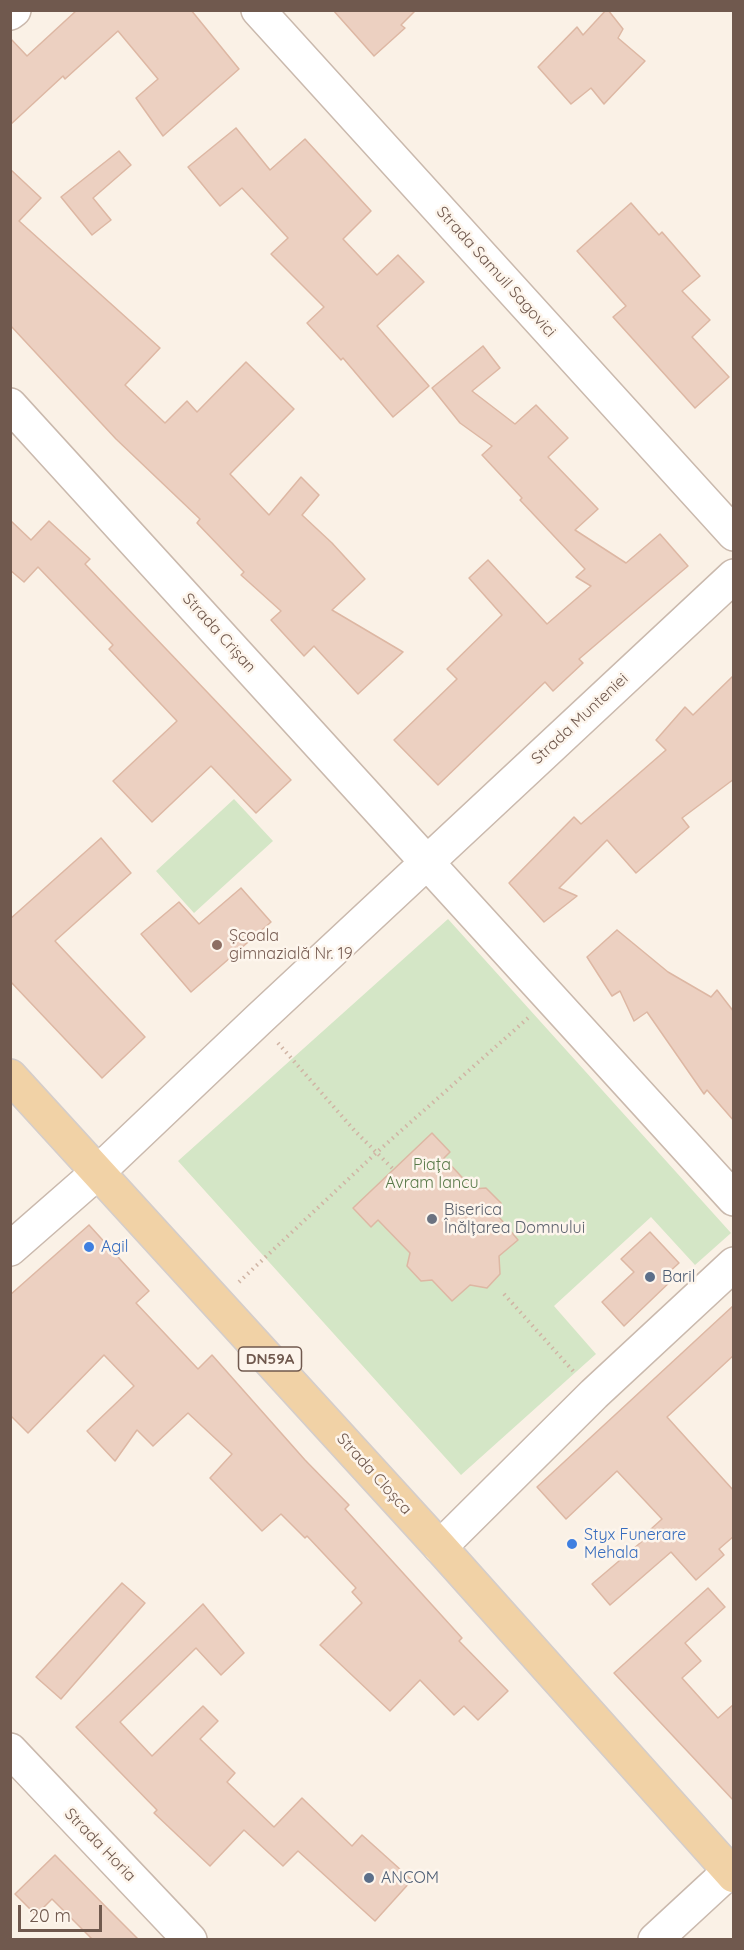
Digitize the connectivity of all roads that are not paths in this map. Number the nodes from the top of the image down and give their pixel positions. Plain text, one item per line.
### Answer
1 (14, 10) edge
2 (258, 10) edge
3 (10, 14) edge
4 (10, 405) edge
5 (734, 534) edge
6 (734, 576) edge
7 (428, 861) junction
8 (10, 1076) edge
9 (98, 1172) junction
10 (734, 1199) edge
11 (10, 1250) edge
12 (734, 1264) edge
13 (440, 1547) junction
14 (10, 1750) edge
15 (732, 1872) edge
16 (190, 1940) edge
17 (655, 1940) edge

1 - 3 street
2 - 5 street, Strada Samuil Sagovici
4 - 7 street, Strada Crișan
6 - 7 street, Strada Munteniei
7 - 9 street
7 - 10 street
8 - 9 main road, Strada Cloșca / DN59A
9 - 11 street
9 - 13 main road, Strada Cloșca / DN59A
12 - 13 street
13 - 15 main road, Strada Cloșca / DN59A
14 - 16 street, Strada Horia
15 - 17 street

